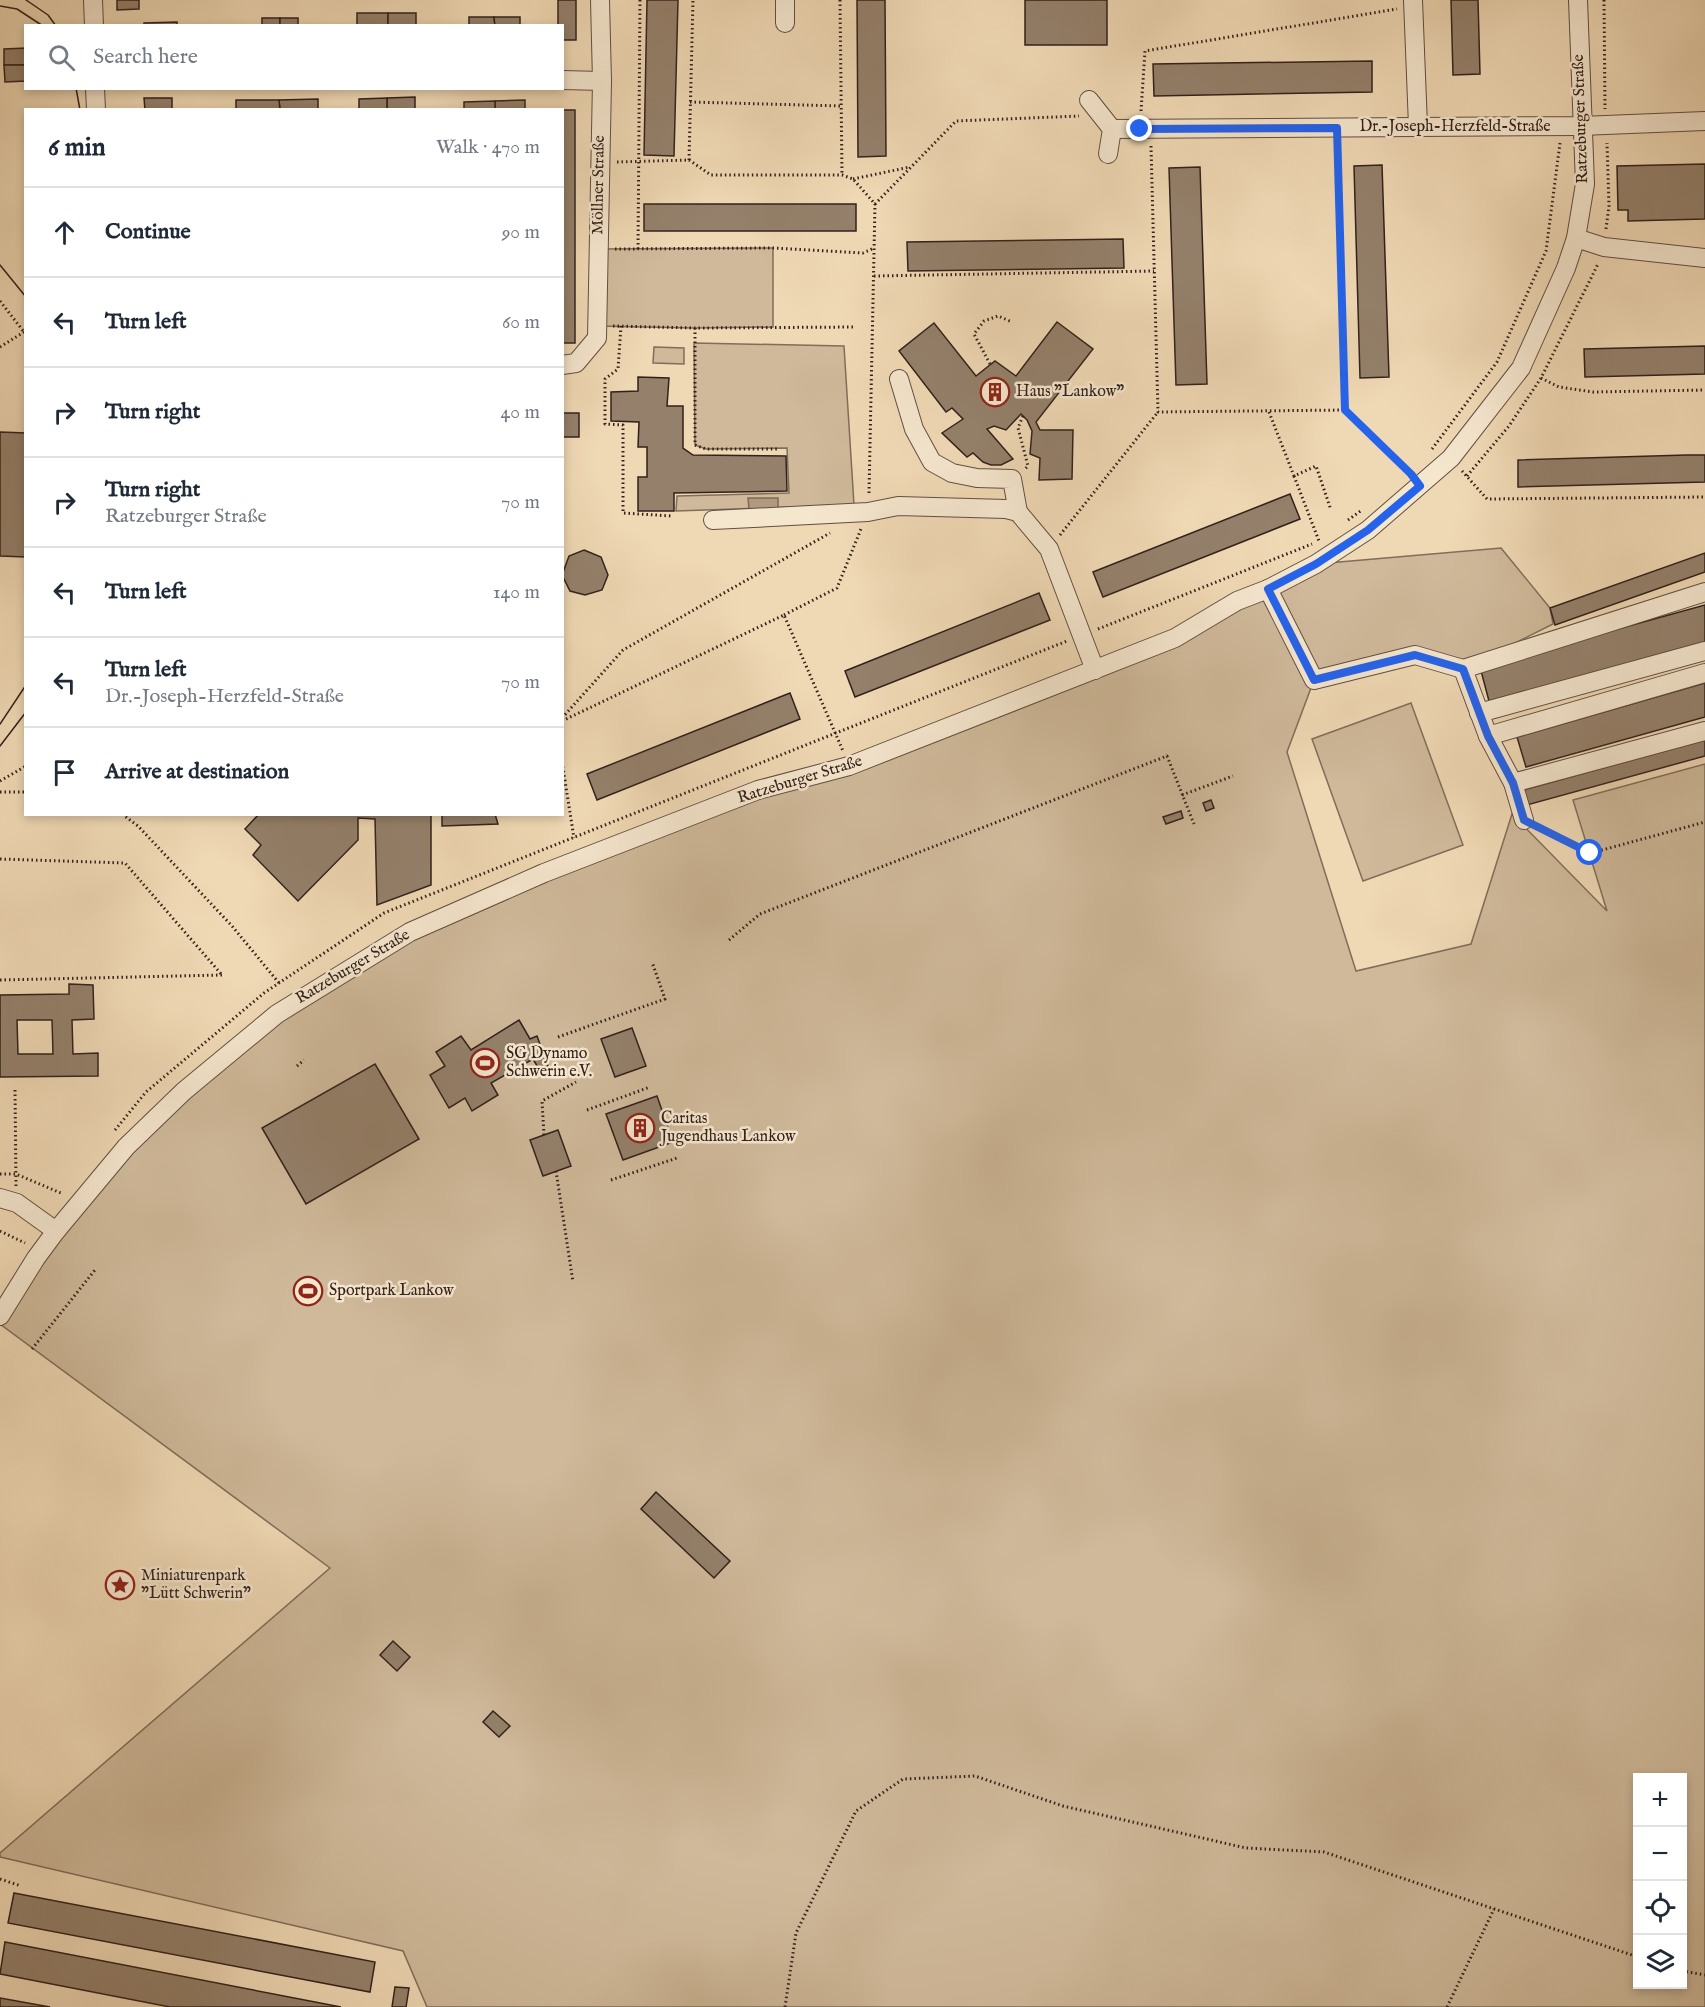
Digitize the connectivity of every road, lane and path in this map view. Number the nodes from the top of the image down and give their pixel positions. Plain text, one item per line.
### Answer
1 (93, 0) edge
2 (600, 0) edge
3 (640, 0) edge
4 (693, 0) edge
5 (785, 0) edge
6 (840, 0) edge
7 (1578, 0) edge
8 (1413, 3) edge
9 (785, 23) dead end
10 (94, 24) edge
11 (564, 80) edge
12 (602, 81) junction
13 (96, 90) edge
14 (1089, 100) dead end
15 (690, 102) junction
16 (841, 106) junction
17 (96, 108) edge
18 (1705, 121) edge
19 (1108, 122) junction
20 (1418, 126) junction
21 (1581, 126) junction
22 (1559, 127) junction
23 (1337, 128) junction
24 (1145, 129) junction
25 (1108, 154) dead end
26 (689, 160) junction
27 (638, 162) junction
28 (600, 163) junction
29 (911, 167) junction
30 (842, 175) junction
31 (853, 179) junction
32 (875, 204) junction
33 (1576, 238) junction
34 (874, 247) junction
35 (598, 249) junction
36 (638, 249) junction
37 (1705, 258) edge
38 (1155, 271) junction
39 (874, 276) junction
40 (0, 301) edge
41 (1012, 322) dead end
42 (596, 326) junction
43 (621, 326) junction
44 (855, 327) dead end
45 (694, 328) junction
46 (24, 331) edge
47 (24, 333) edge
48 (0, 347) edge
49 (569, 364) edge
50 (990, 364) dead end
51 (1521, 368) junction
52 (899, 379) dead end
53 (1705, 390) edge
54 (1345, 410) junction
55 (1158, 412) junction
56 (1269, 412) junction
57 (1023, 416) dead end
58 (779, 449) dead end
59 (1431, 450) dead end
60 (1451, 458) junction
61 (1294, 476) junction
62 (1012, 478) junction
63 (1420, 486) junction
64 (1705, 497) edge
65 (1365, 507) dead end
66 (1331, 510) dead end
67 (868, 512) junction
68 (1018, 512) junction
69 (671, 516) dead end
70 (713, 520) dead end
71 (1346, 521) dead end
72 (838, 529) dead end
73 (1049, 549) junction
74 (1268, 589) junction
75 (1705, 592) edge
76 (784, 615) junction
77 (1081, 635) junction
78 (1705, 651) edge
79 (1463, 669) junction
80 (1095, 670) junction
81 (1705, 673) edge
82 (1479, 713) junction
83 (564, 718) edge
84 (564, 719) edge
85 (1705, 731) edge
86 (835, 734) junction
87 (1488, 736) junction
88 (849, 766) junction
89 (24, 767) edge
90 (564, 775) edge
91 (1233, 776) dead end
92 (0, 781) edge
93 (1513, 783) junction
94 (0, 792) edge
95 (24, 792) edge
96 (1182, 795) junction
97 (125, 816) edge
98 (1524, 820) joint
99 (1705, 822) edge
100 (1194, 824) dead end
101 (574, 838) junction
102 (0, 859) edge
103 (729, 940) dead end
104 (652, 962) dead end
105 (0, 980) edge
106 (279, 983) junction
107 (558, 1037) dead end
108 (304, 1060) dead end
109 (297, 1066) dead end
110 (576, 1082) dead end
111 (650, 1087) dead end
112 (15, 1090) dead end
113 (587, 1110) dead end
114 (544, 1135) dead end
115 (109, 1138) dead end
116 (677, 1158) dead end
117 (556, 1171) dead end
118 (0, 1174) edge
119 (16, 1174) junction
120 (611, 1180) dead end
121 (8, 1200) edge
122 (40, 1219) junction
123 (0, 1231) edge
124 (56, 1231) junction
125 (95, 1270) dead end
126 (573, 1282) dead end
127 (0, 1316) edge
128 (32, 1349) dead end
129 (0, 1879) edge
130 (21, 1886) dead end
131 (1494, 1909) junction
132 (1633, 1955) edge
133 (1687, 1972) edge
134 (1705, 1975) edge
135 (785, 2007) edge
136 (1447, 2007) edge

1 - 10 street
2 - 12 street, Möllner Straße
3 - 27 path
4 - 15 path
5 - 9 street
6 - 16 path
7 - 21 street, Ratzeburger Straße
8 - 20 street
8 - 24 path
11 - 12 street
12 - 28 street, Möllner Straße
13 - 17 street
14 - 19 street
15 - 16 path
15 - 26 path
16 - 30 path
18 - 21 street, Dr.-Joseph-Herzfeld-Straße
19 - 24 street, Dr.-Joseph-Herzfeld-Straße
19 - 25 street
19 - 29 path
20 - 22 street, Dr.-Joseph-Herzfeld-Straße
20 - 23 street, Dr.-Joseph-Herzfeld-Straße
21 - 22 street, Dr.-Joseph-Herzfeld-Straße
21 - 33 street, Ratzeburger Straße
22 - 59 path
23 - 24 street, Dr.-Joseph-Herzfeld-Straße
23 - 54 path
24 - 38 path
26 - 27 path
26 - 30 path
27 - 28 path
27 - 36 path
28 - 35 street, Möllner Straße
29 - 31 path
29 - 32 path
30 - 31 path
31 - 32 path
32 - 34 path
33 - 37 street
33 - 51 street, Ratzeburger Straße
34 - 36 path
34 - 39 path
35 - 36 path
35 - 42 street, Möllner Straße
38 - 39 path
38 - 55 path
39 - 67 path
40 - 46 path
41 - 50 path
42 - 43 path
42 - 49 street, Möllner Straße
43 - 45 path
43 - 69 path
44 - 45 path
45 - 58 path
47 - 48 path
51 - 53 path
51 - 60 street, Ratzeburger Straße
52 - 62 street
54 - 56 path
54 - 63 path
55 - 56 path
55 - 73 path
56 - 61 path
57 - 62 path
60 - 63 street, Ratzeburger Straße
60 - 64 path
61 - 66 path
61 - 77 path
62 - 68 street
63 - 74 street, Ratzeburger Straße
65 - 71 path
67 - 68 street
67 - 70 street
67 - 76 path
68 - 73 street
72 - 83 path
73 - 77 street
74 - 79 street
74 - 80 street, Ratzeburger Straße
75 - 79 street
76 - 84 path
76 - 86 path
77 - 80 street
77 - 86 path
78 - 82 street
79 - 82 street
80 - 88 street, Ratzeburger Straße
81 - 87 street
82 - 87 street
85 - 93 street
86 - 88 path
86 - 101 path
87 - 93 street
88 - 124 street, Ratzeburger Straße
89 - 92 path
90 - 101 path
91 - 96 path
93 - 98 street
94 - 95 path
96 - 100 path
96 - 103 path
97 - 106 path
98 - 99 path
101 - 106 path
102 - 105 path
104 - 107 path
106 - 115 path
108 - 109 path
110 - 114 path
111 - 113 path
112 - 119 path
116 - 120 path
117 - 126 path
118 - 119 path
119 - 121 path
119 - 122 path
121 - 122 street
122 - 123 path
122 - 124 street
124 - 127 street, Ratzeburger Straße
125 - 128 path
129 - 130 path
131 - 132 path
131 - 135 path
131 - 136 path
133 - 134 path

